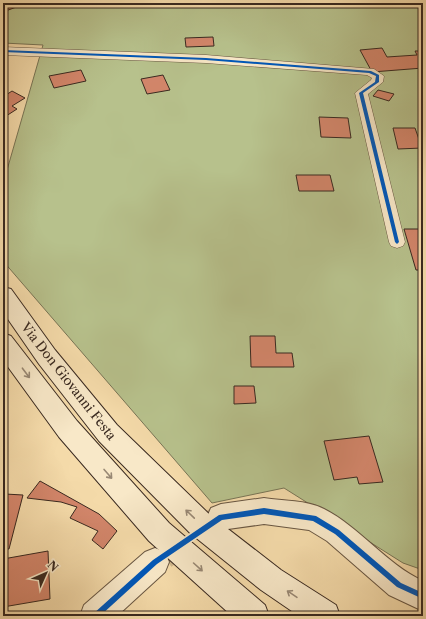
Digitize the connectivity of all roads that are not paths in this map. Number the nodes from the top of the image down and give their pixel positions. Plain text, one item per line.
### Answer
1 (3, 51) edge
2 (397, 242) dead end
3 (3, 295) edge
4 (3, 342) edge
5 (221, 517) tunnel mouth
6 (155, 562) tunnel mouth
7 (411, 590) edge
8 (95, 616) edge
9 (254, 616) edge
10 (325, 616) edge

1 - 2 street
10 -> 3 main road, Via Don Giovanni Festa
4 -> 9 main road
5 - 7 main road
6 - 8 main road

